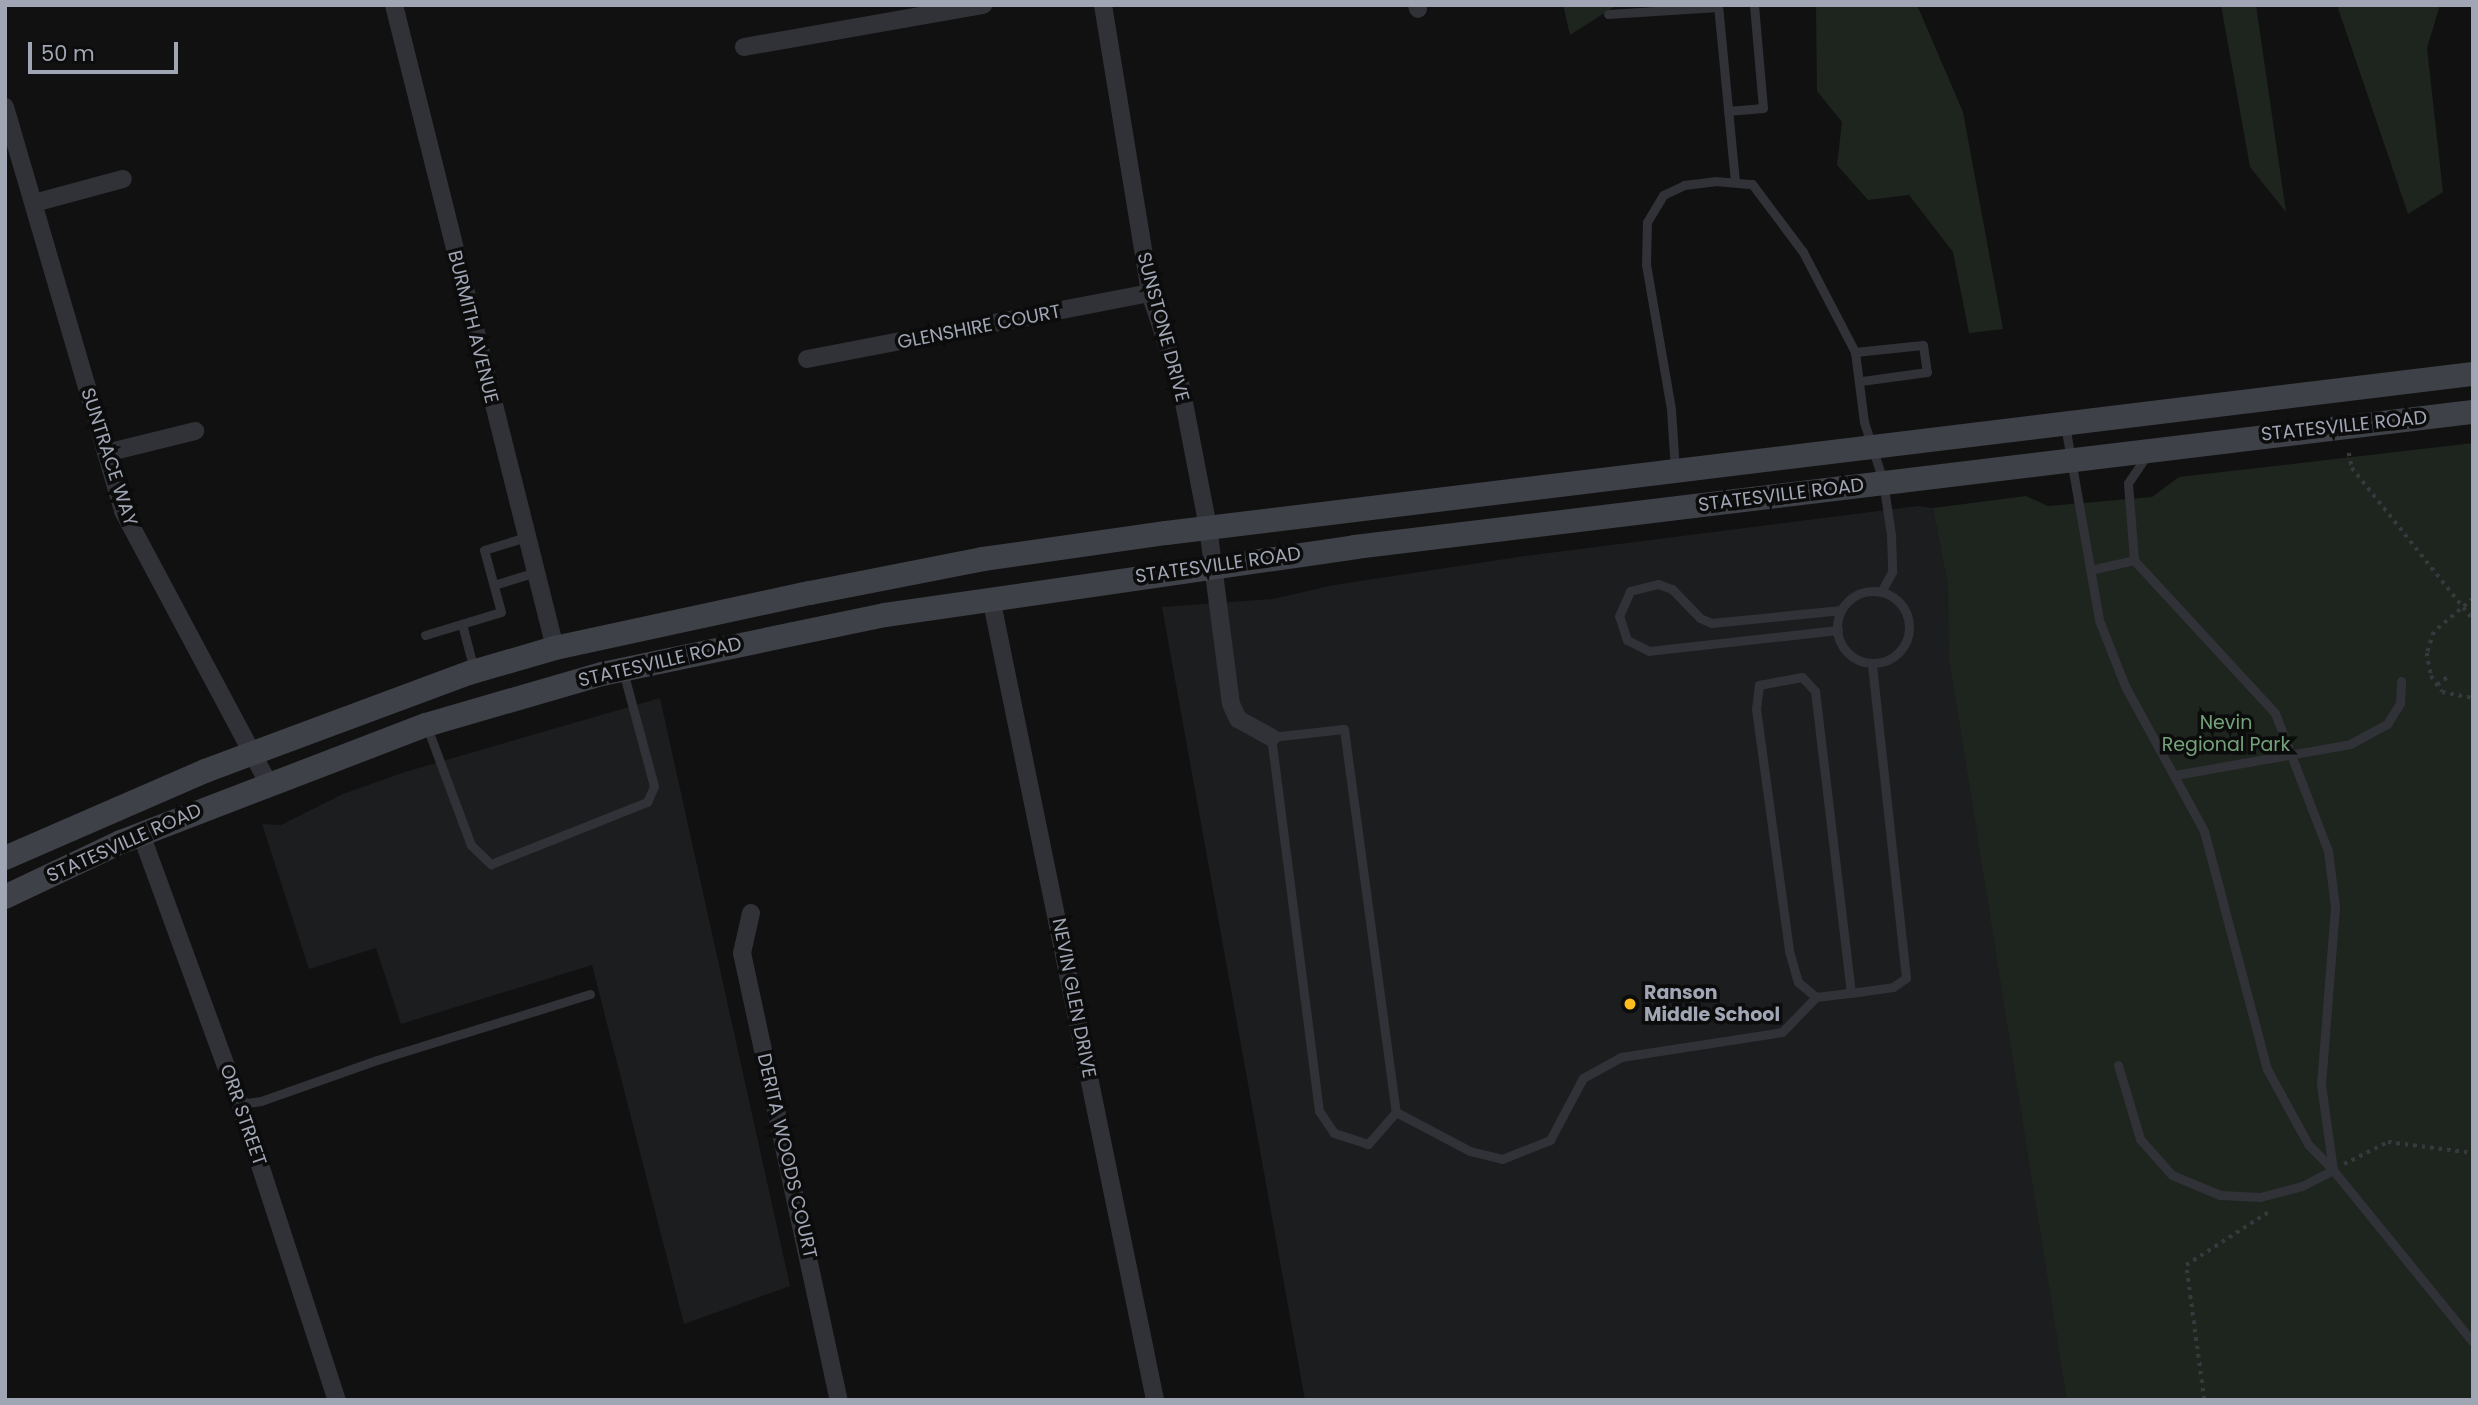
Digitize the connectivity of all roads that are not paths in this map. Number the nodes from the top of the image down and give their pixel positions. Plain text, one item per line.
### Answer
1 (394, 5) edge
2 (983, 5) edge
3 (1103, 5) edge
4 (1754, 5) edge
5 (1718, 6) edge
6 (1608, 15) dead end
7 (744, 47) dead end
8 (5, 107) edge
9 (1728, 111) junction
10 (123, 178) dead end
11 (1735, 181) junction
12 (34, 204) junction
13 (1150, 293) junction
14 (1855, 352) junction
15 (807, 359) dead end
16 (2473, 374) edge
17 (1861, 381) junction
18 (2473, 412) edge
19 (2064, 424) junction
20 (195, 430) dead end
21 (1874, 446) junction
22 (2160, 447) junction
23 (106, 453) junction
24 (2070, 457) junction
25 (1675, 471) junction
26 (1883, 481) junction
27 (1208, 527) junction
28 (526, 537) junction
29 (2134, 560) junction
30 (1213, 566) junction
31 (2090, 570) junction
32 (536, 572) junction
33 (494, 585) junction
34 (1881, 592) junction
35 (991, 597) junction
36 (1841, 610) junction
37 (462, 624) junction
38 (1838, 630) junction
39 (425, 635) dead end
40 (555, 648) junction
41 (1872, 664) junction
42 (622, 669) junction
43 (475, 672) junction
44 (2401, 681) dead end
45 (426, 726) junction
46 (1270, 737) junction
47 (253, 752) junction
48 (2294, 757) junction
49 (2175, 775) junction
50 (268, 783) junction
51 (141, 834) junction
52 (5, 858) edge
53 (5, 897) edge
54 (751, 912) dead end
55 (1851, 992) junction
56 (590, 994) dead end
57 (1816, 997) junction
58 (2118, 1065) dead end
59 (240, 1104) junction
60 (1395, 1112) junction
61 (2333, 1170) junction
62 (2473, 1342) edge
63 (337, 1400) edge
64 (839, 1400) edge
65 (1154, 1400) edge

1 - 28 street, BURMITH AVENUE
2 - 7 street
3 - 13 street, SUNSTONE DRIVE
4 - 9 lane
5 - 6 lane
5 - 9 lane
8 - 12 street, SUNTRACE WAY
9 - 11 lane
10 - 12 street
11 - 14 lane
11 - 25 lane
12 - 23 street, SUNTRACE WAY
13 - 15 street, GLENSHIRE COURT
13 - 27 street, SUNSTONE DRIVE
14 - 17 lane
14 - 17 lane
16 - 19 main road, STATESVILLE ROAD
17 - 21 lane
18 - 22 main road, STATESVILLE ROAD
19 - 21 main road, STATESVILLE ROAD
19 - 24 lane
20 - 23 street
21 - 25 main road, STATESVILLE ROAD
21 - 26 lane
22 - 24 main road, STATESVILLE ROAD
22 - 29 lane
23 - 47 street, SUNTRACE WAY
24 - 26 main road, STATESVILLE ROAD
24 - 31 lane
25 - 27 main road, STATESVILLE ROAD
26 - 30 main road, STATESVILLE ROAD
26 - 34 lane
27 - 30 street, SUNSTONE DRIVE
27 - 40 main road, STATESVILLE ROAD
28 - 32 street, BURMITH AVENUE
28 - 33 lane
29 - 31 lane
29 - 48 lane
30 - 35 main road, STATESVILLE ROAD
30 - 46 street, SUNSTONE DRIVE
31 - 49 lane
32 - 33 lane
32 - 40 street, BURMITH AVENUE
33 - 37 lane
34 - 36 lane
34 - 41 lane
35 - 42 main road, STATESVILLE ROAD
35 - 65 street, NEVIN GLEN DRIVE
36 - 38 lane
36 - 38 lane
37 - 39 lane
37 - 43 lane
38 - 41 lane
40 - 43 main road, STATESVILLE ROAD
41 - 55 lane
42 - 45 main road, STATESVILLE ROAD
42 - 45 lane
43 - 47 main road, STATESVILLE ROAD
44 - 48 lane
45 - 50 main road, STATESVILLE ROAD
46 - 60 lane
46 - 60 lane
47 - 50 street, SUNTRACE WAY
47 - 52 main road, STATESVILLE ROAD
48 - 49 lane
48 - 61 lane
49 - 61 lane
50 - 51 main road, STATESVILLE ROAD
51 - 53 main road, STATESVILLE ROAD
51 - 59 street, ORR STREET
54 - 64 street, DERITA WOODS COURT
55 - 57 lane
55 - 57 lane
56 - 59 lane
57 - 60 lane
58 - 61 lane
59 - 63 street, ORR STREET
61 - 62 lane

